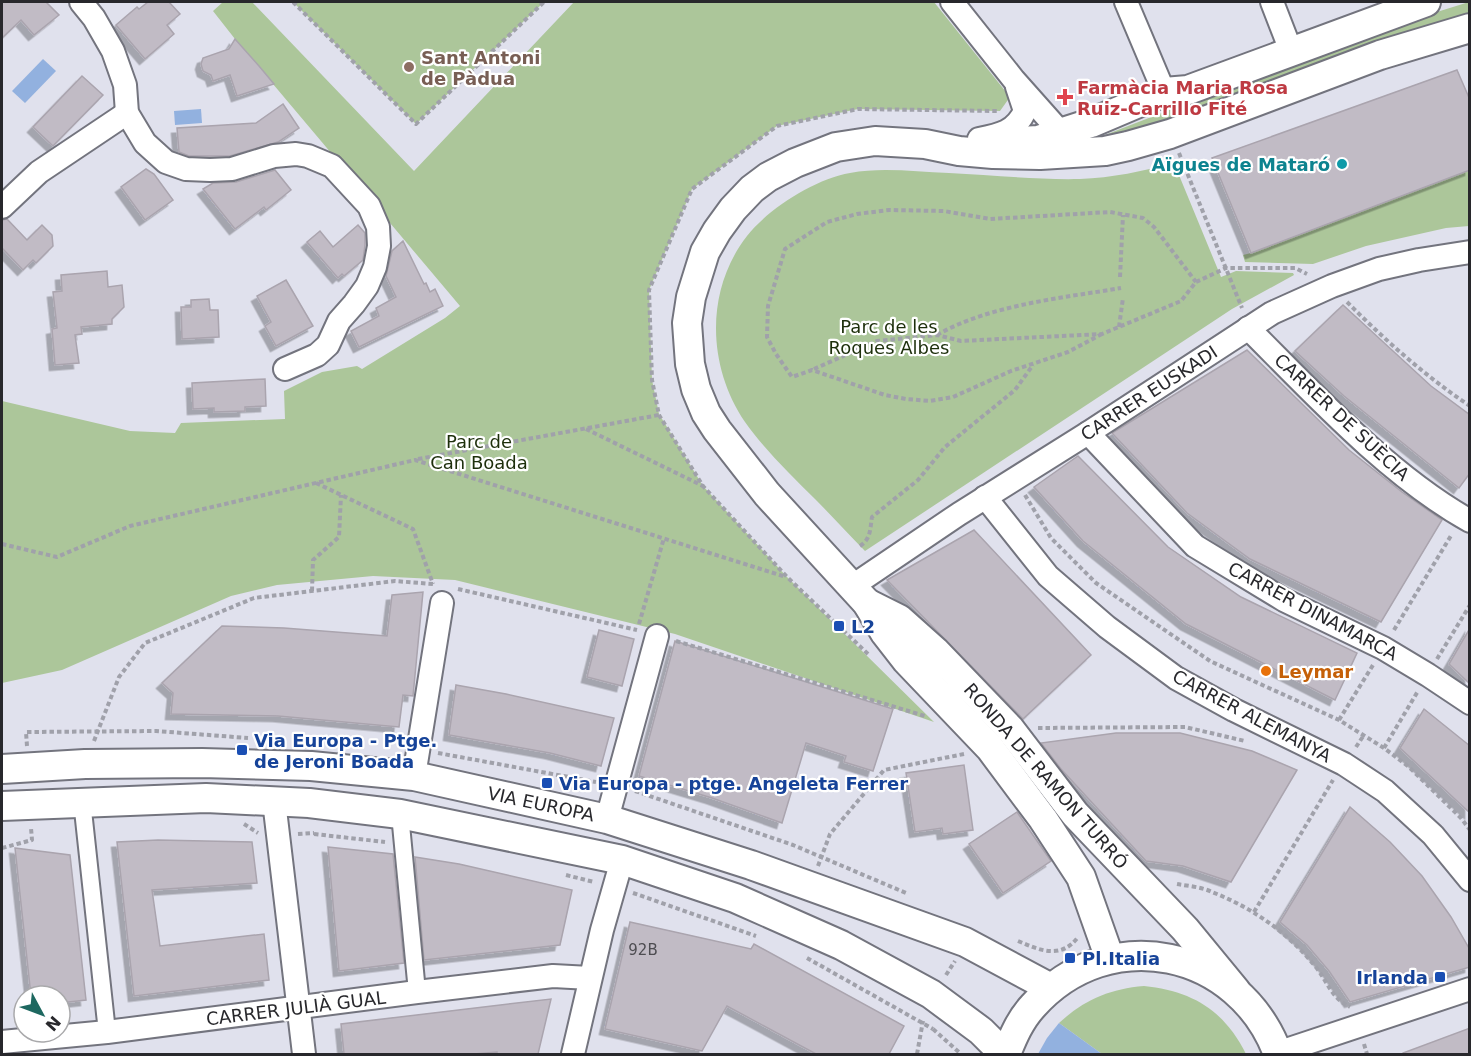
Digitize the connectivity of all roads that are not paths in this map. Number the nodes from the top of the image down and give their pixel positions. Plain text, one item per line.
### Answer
1 (81, 2) edge
2 (952, 2) edge
3 (1126, 2) edge
4 (1272, 2) edge
5 (1426, 2) edge
6 (1470, 15) edge
7 (1470, 28) edge
8 (1291, 51) junction
9 (1380, 55) junction
10 (1014, 80) junction
11 (1164, 92) junction
12 (127, 113) junction
13 (1060, 134) junction
14 (979, 139) junction
15 (925, 144) junction
16 (1083, 153) junction
17 (2, 207) edge
18 (1470, 252) edge
19 (1245, 318) junction
20 (285, 369) dead end
21 (1088, 433) junction
22 (985, 497) junction
23 (1466, 519) edge
24 (440, 590) road end
25 (859, 595) junction
26 (647, 633) road end
27 (1470, 704) edge
28 (2, 769) edge
29 (414, 777) junction
30 (82, 801) junction
31 (274, 801) junction
32 (2, 806) edge
33 (400, 814) junction
34 (607, 819) junction
35 (622, 860) junction
36 (1470, 880) edge
37 (1110, 959) junction
38 (590, 978) junction
39 (1051, 988) junction
40 (1470, 989) edge
41 (1236, 991) junction
42 (417, 992) junction
43 (298, 1008) junction
44 (107, 1032) junction
45 (2, 1042) edge
46 (304, 1054) edge
47 (573, 1054) edge
48 (1005, 1054) edge
49 (1278, 1054) edge

1 - 12 street
2 - 10 street
3 - 11 street
4 - 8 street
5 - 8 street
6 - 9 street
7 - 9 street
8 - 11 street
9 - 16 street
10 - 13 street
10 - 14 street
11 - 13 street
12 - 17 street
12 - 20 street
13 - 14 street
13 - 16 street
14 - 15 street
15 - 16 street
15 - 25 street, RONDA DE RAMON TURRÓ
18 - 19 street, CARRER EUSKADI
19 - 21 street, CARRER EUSKADI
19 - 23 street, CARRER DE SUÈCIA
21 - 22 street, CARRER EUSKADI
21 - 27 street, CARRER DINAMARCA
22 - 25 street, CARRER EUSKADI
22 - 36 street, CARRER ALEMANYA
24 - 29 street
25 - 37 street, RONDA DE RAMON TURRÓ
25 - 41 street, RONDA DE RAMON TURRÓ
26 - 34 street
28 - 29 street, VIA EUROPA
29 - 34 street, VIA EUROPA
30 - 31 street
30 - 32 street
30 - 44 street
31 - 33 street
31 - 43 street
33 - 35 street
33 - 42 street
34 - 39 street, VIA EUROPA
35 - 38 street
35 - 48 street
37 - 39 street
37 - 41 street
38 - 42 street, CARRER JULIÀ GUAL
38 - 47 street
39 - 48 street
40 - 49 street
41 - 49 street
42 - 43 street, CARRER JULIÀ GUAL
43 - 44 street, CARRER JULIÀ GUAL
43 - 46 street
44 - 45 street, CARRER JULIÀ GUAL

